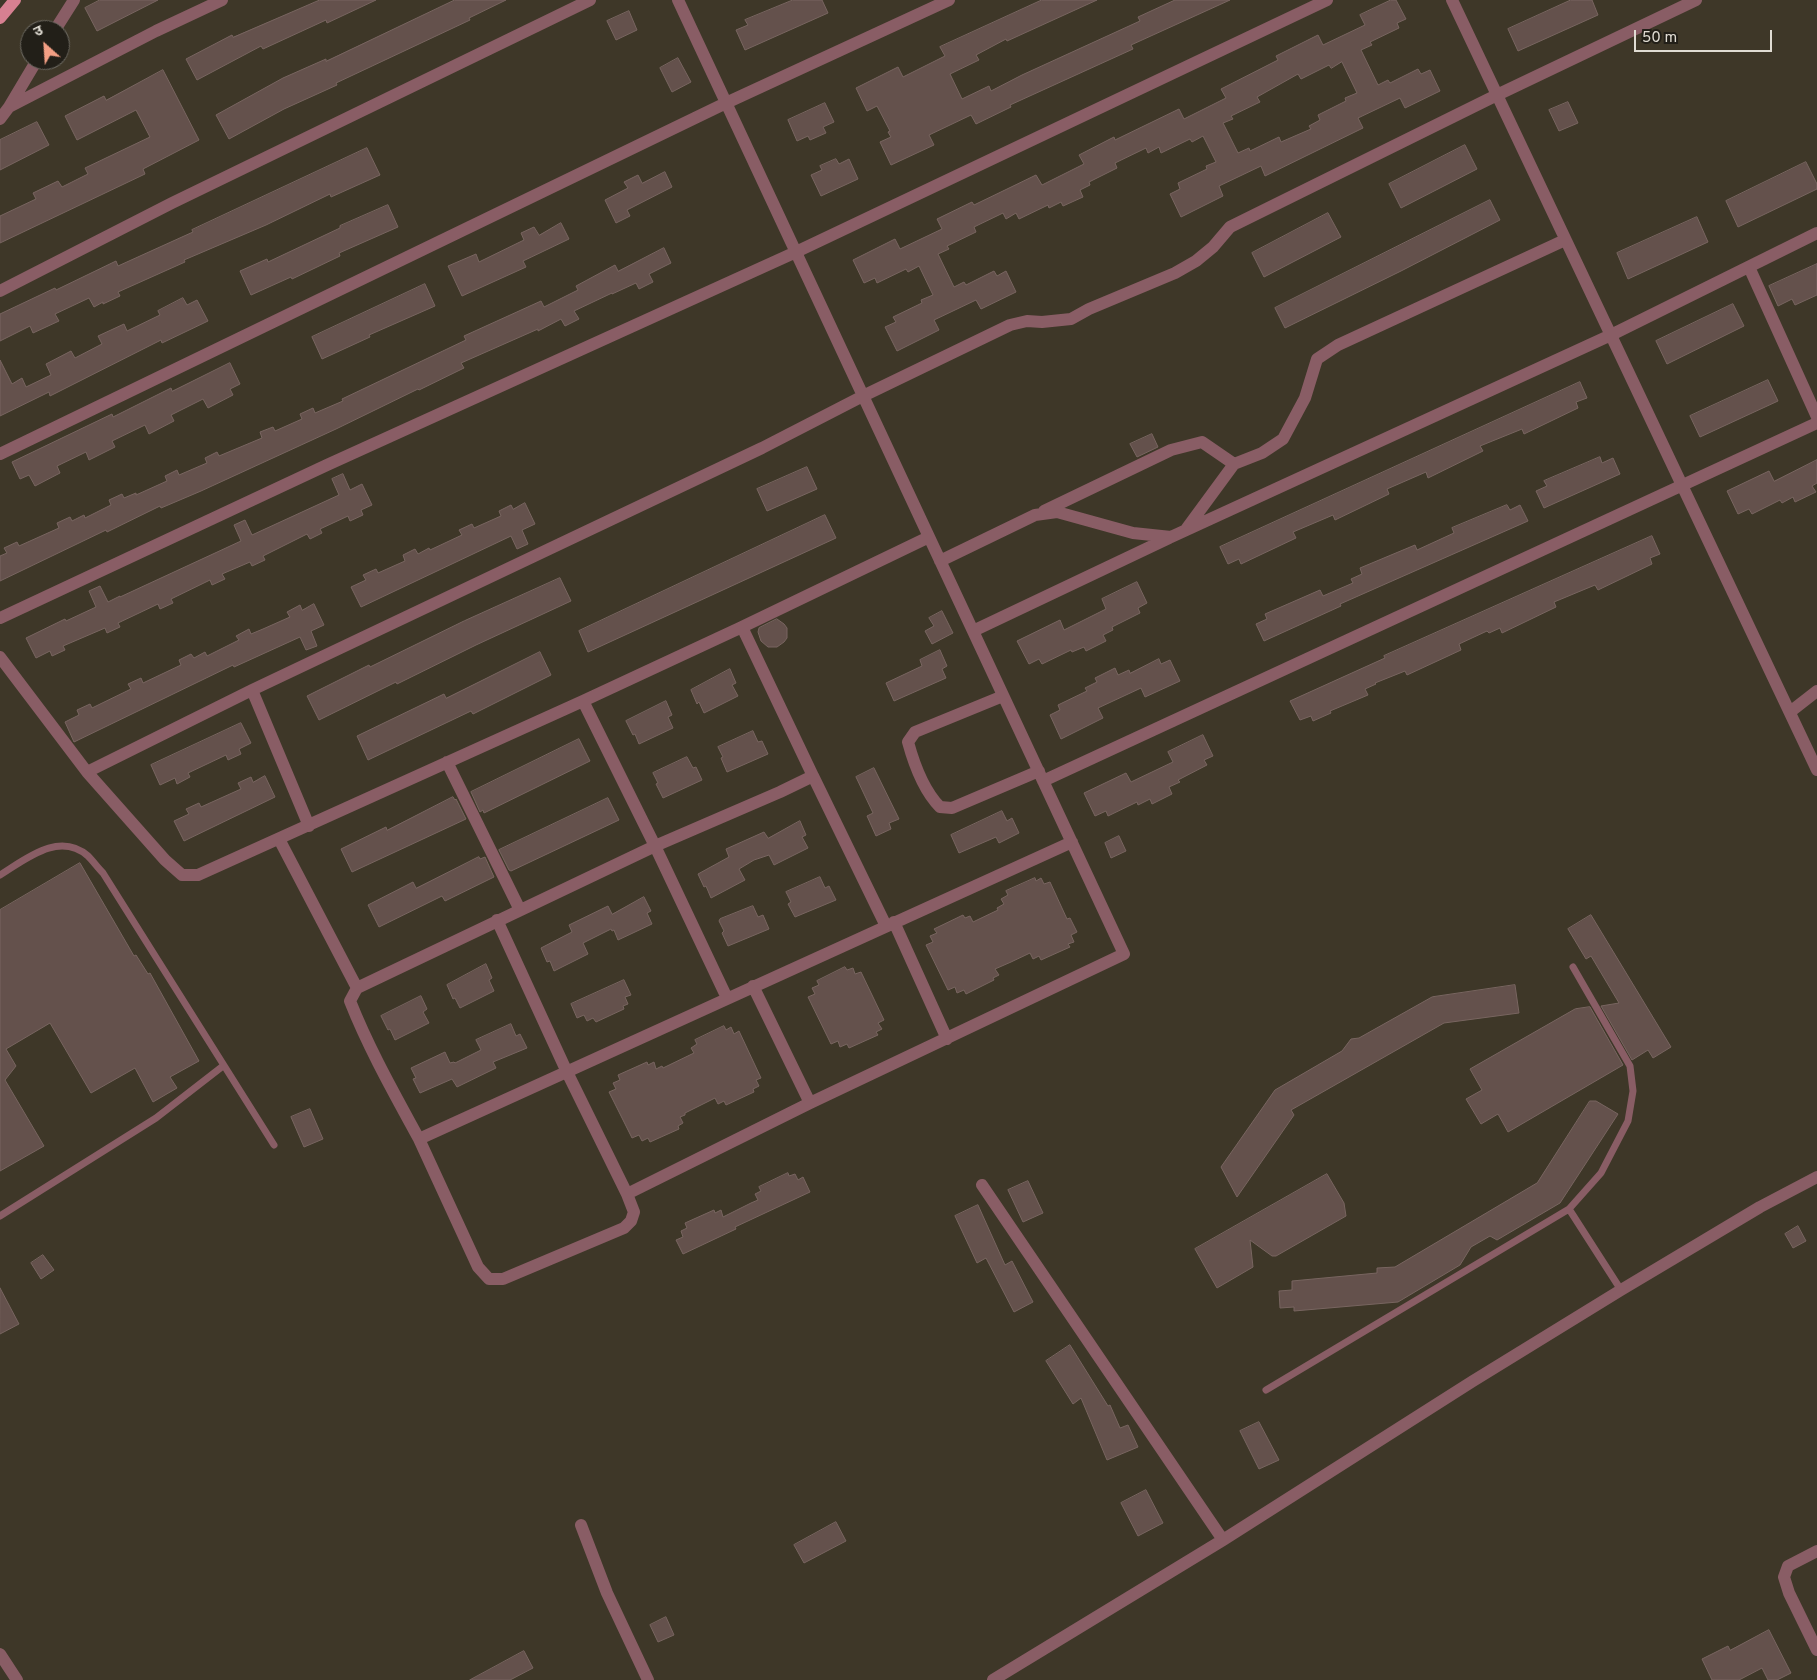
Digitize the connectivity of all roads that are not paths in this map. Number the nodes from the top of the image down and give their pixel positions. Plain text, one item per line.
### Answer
1 (15, 0) edge
2 (74, 0) edge
3 (222, 0) edge
4 (590, 0) edge
5 (678, 0) edge
6 (949, 0) edge
7 (1327, 0) edge
8 (1452, 0) edge
9 (1696, 0) edge
10 (0, 18) edge
11 (61, 20) edge
12 (31, 70) edge
13 (1497, 95) junction
14 (726, 103) junction
15 (9, 107) junction
16 (0, 119) edge
17 (1817, 233) edge
18 (1566, 240) junction
19 (796, 252) junction
20 (1749, 267) junction
21 (0, 291) edge
22 (1610, 335) junction
23 (863, 396) junction
24 (1817, 418) edge
25 (1817, 423) edge
26 (0, 454) edge
27 (1234, 464) junction
28 (1682, 486) junction
29 (1035, 515) junction
30 (1186, 530) junction
31 (929, 537) junction
32 (1171, 537) junction
33 (940, 561) junction
34 (0, 618) edge
35 (742, 627) junction
36 (973, 631) junction
37 (0, 658) edge
38 (252, 690) junction
39 (1817, 691) edge
40 (1003, 696) junction
41 (583, 701) junction
42 (1790, 712) junction
43 (447, 762) junction
44 (1817, 770) edge
45 (87, 772) junction
46 (813, 776) junction
47 (1041, 776) junction
48 (309, 826) junction
49 (279, 839) junction
50 (1072, 842) junction
51 (655, 846) junction
52 (0, 874) edge
53 (520, 910) junction
54 (497, 920) junction
55 (890, 924) junction
56 (1573, 967) dead end
57 (753, 986) junction
58 (357, 988) junction
59 (727, 998) junction
60 (947, 1039) junction
61 (223, 1066) junction
62 (566, 1070) junction
63 (810, 1103) junction
64 (418, 1139) junction
65 (274, 1145) dead end
66 (1816, 1180) edge
67 (982, 1185) dead end
68 (627, 1194) junction
69 (1569, 1209) junction
70 (0, 1216) edge
71 (1621, 1290) junction
72 (1266, 1390) dead end
73 (581, 1525) dead end
74 (1223, 1540) junction
75 (1817, 1551) edge
76 (1817, 1650) edge
77 (0, 1654) edge
78 (17, 1680) edge
79 (648, 1680) edge
80 (993, 1680) edge

1 - 10 main road
2 - 11 street
3 - 15 street
4 - 21 street
5 - 14 street
6 - 14 street
7 - 19 street
8 - 13 street
9 - 13 street
12 - 15 street
13 - 18 street
13 - 23 street
14 - 19 street
14 - 26 street
15 - 16 street
17 - 20 street
18 - 22 street
18 - 27 street
19 - 23 street
19 - 34 street
20 - 22 street
20 - 24 street
22 - 28 street
22 - 30 street
23 - 31 street
23 - 38 street
25 - 28 street
27 - 29 street
27 - 30 street
28 - 42 street
28 - 47 street
29 - 32 street
29 - 33 street
30 - 32 street
31 - 33 street
31 - 35 street
32 - 36 street
33 - 36 street
35 - 41 street
35 - 46 street
36 - 40 street
37 - 45 street
38 - 45 street
38 - 48 street
39 - 42 street
40 - 47 street
40 - 47 street
41 - 43 street
41 - 51 street
42 - 44 street
43 - 48 street
43 - 53 street
45 - 49 street
46 - 51 street
46 - 55 street
47 - 50 street
48 - 49 street
49 - 58 street
50 - 55 street
50 - 60 street
51 - 53 street
51 - 59 street
52 - 61 lane
53 - 54 street
54 - 58 street
54 - 62 street
55 - 57 street
55 - 60 street
56 - 69 lane
57 - 59 street
57 - 63 street
58 - 64 street
59 - 62 street
60 - 63 street
61 - 65 lane
61 - 70 lane
62 - 64 street
62 - 68 street
63 - 68 street
64 - 68 street
66 - 71 street
67 - 74 street
69 - 71 lane
69 - 72 lane
71 - 74 street
73 - 79 street
74 - 80 street
75 - 76 street
77 - 78 street

